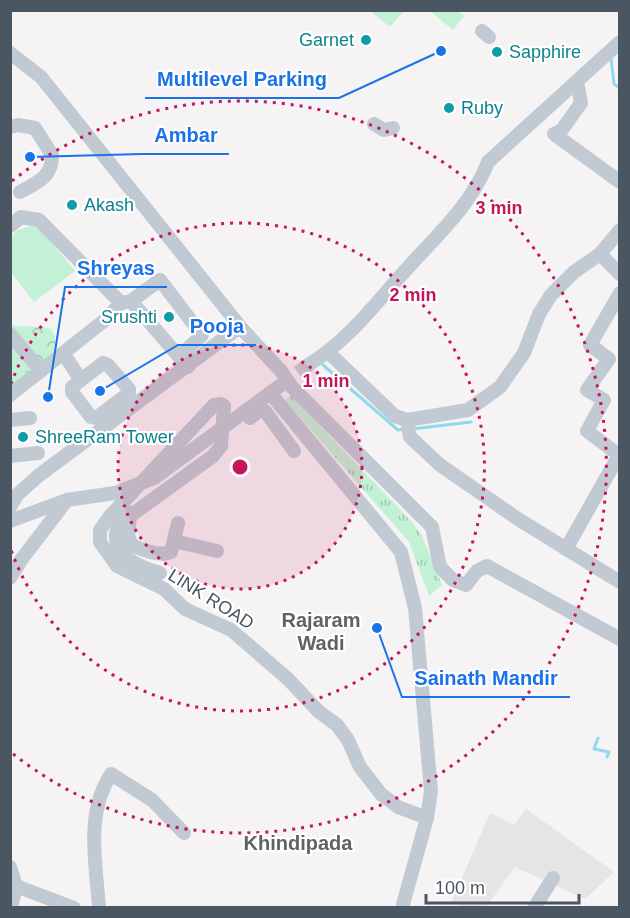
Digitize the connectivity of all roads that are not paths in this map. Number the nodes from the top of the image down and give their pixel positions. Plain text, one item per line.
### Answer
1 (620, 42) edge
2 (10, 53) edge
3 (577, 82) junction
4 (374, 124) dead end
5 (10, 127) edge
6 (393, 128) dead end
7 (620, 182) edge
8 (15, 189) edge
9 (14, 223) edge
10 (620, 230) edge
11 (600, 254) junction
12 (620, 274) edge
13 (620, 293) edge
14 (126, 302) junction
15 (242, 329) junction
16 (10, 334) edge
17 (184, 352) dead end
18 (328, 352) junction
19 (63, 353) junction
20 (308, 365) tunnel mouth
21 (188, 366) junction
22 (41, 371) junction
23 (81, 380) dead end
24 (281, 384) junction
25 (10, 395) edge
26 (283, 407) junction
27 (30, 418) dead end
28 (270, 418) junction
29 (10, 420) edge
30 (409, 427) junction
31 (294, 451) dead end
32 (38, 453) dead end
33 (10, 456) edge
34 (143, 482) junction
35 (67, 500) junction
36 (125, 501) junction
37 (15, 511) edge
38 (10, 521) edge
39 (178, 523) dead end
40 (174, 541) junction
41 (566, 549) junction
42 (218, 551) dead end
43 (160, 573) dead end
44 (10, 578) edge
45 (620, 582) edge
46 (620, 639) edge
47 (427, 818) junction
48 (184, 834) dead end
49 (10, 867) edge
50 (553, 878) dead end
51 (16, 886) junction
52 (11, 908) edge
53 (74, 908) edge
54 (99, 908) edge
55 (402, 908) edge
56 (534, 908) edge

1 - 3 street
2 - 15 street
3 - 7 street
3 - 18 street
4 - 6 street
5 - 8 street
8 - 9 street
9 - 14 street
10 - 11 street
11 - 12 street
11 - 30 street
13 - 41 street
14 - 17 street
14 - 19 street
14 - 21 street
15 - 21 street
15 - 24 street
16 - 22 street
18 - 20 street
18 - 30 street
19 - 22 street
19 - 23 street
21 - 37 street
22 - 25 street
24 - 26 street
24 - 34 street
24 - 46 street
26 - 28 street
26 - 47 street
27 - 29 street
28 - 31 street
28 - 34 street
30 - 41 street
32 - 33 street
34 - 35 street
34 - 36 street, LINK ROAD
34 - 40 street, LINK ROAD, bridge
35 - 37 street
35 - 44 street
36 - 43 street
36 - 47 street, LINK ROAD
37 - 38 street
39 - 40 street
40 - 42 street
41 - 45 street
47 - 55 street
48 - 54 street
49 - 51 street
50 - 56 street
51 - 52 street
51 - 53 street

